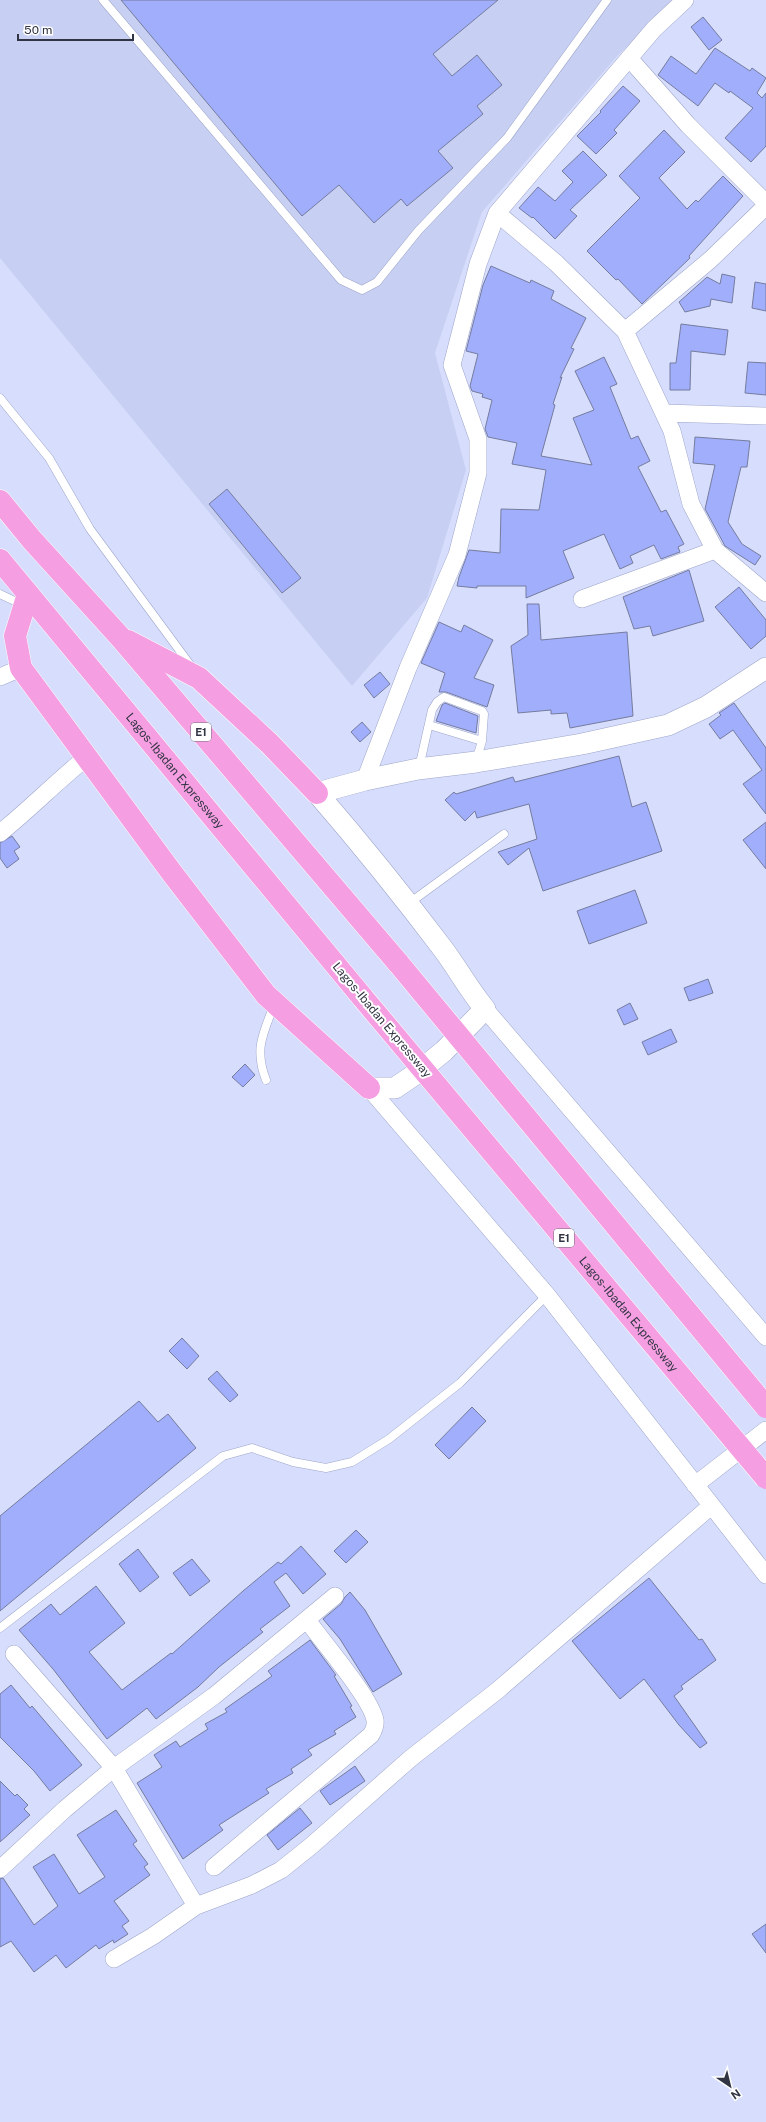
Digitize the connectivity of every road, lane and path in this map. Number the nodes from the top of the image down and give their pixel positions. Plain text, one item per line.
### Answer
1 (103, 0) edge
2 (607, 0) edge
3 (685, 0) edge
4 (629, 58) junction
5 (766, 203) edge
6 (766, 206) edge
7 (497, 213) junction
8 (625, 331) junction
9 (0, 398) edge
10 (664, 413) junction
11 (766, 416) edge
12 (0, 501) edge
13 (715, 550) junction
14 (0, 560) edge
15 (0, 594) edge
16 (766, 594) edge
17 (582, 599) dead end
18 (27, 600) junction
19 (121, 638) junction
20 (21, 668) junction
21 (766, 668) edge
22 (0, 677) edge
23 (199, 678) junction
24 (429, 725) junction
25 (482, 741) junction
26 (87, 757) junction
27 (476, 762) junction
28 (418, 769) junction
29 (365, 780) junction
30 (317, 793) junction
31 (0, 833) edge
32 (504, 834) dead end
33 (408, 904) junction
34 (275, 1003) junction
35 (485, 1009) junction
36 (266, 1080) dead end
37 (369, 1088) junction
38 (547, 1295) junction
39 (766, 1337) edge
40 (766, 1407) edge
41 (766, 1430) edge
42 (766, 1478) edge
43 (695, 1485) junction
44 (711, 1506) junction
45 (766, 1575) edge
46 (335, 1596) dead end
47 (307, 1620) junction
48 (0, 1628) edge
49 (14, 1654) dead end
50 (114, 1768) junction
51 (214, 1867) dead end
52 (0, 1869) edge
53 (196, 1906) junction
54 (114, 1959) dead end

1 - 2 lane
3 - 4 street
4 - 5 street
4 - 7 street
6 - 8 street
7 - 8 street
7 - 29 street
8 - 10 street
9 - 23 lane
10 - 11 street
10 - 13 street
12 - 19 highway, E1
13 - 16 street
13 - 17 street
14 - 18 highway, Lagos-Ibadan Expressway / E1
15 - 18 lane
18 - 20 highway
18 - 42 highway, Lagos-Ibadan Expressway / E1, bridge
19 - 23 highway
19 - 40 highway, E1, bridge
20 - 22 street
20 - 26 highway
21 - 27 street
23 - 30 highway
24 - 25 lane
24 - 25 lane
24 - 28 lane
25 - 27 lane
26 - 31 street
26 - 34 highway
27 - 28 street
28 - 29 street
29 - 30 street
30 - 33 street
32 - 33 lane
33 - 35 street
34 - 36 lane
34 - 37 highway
35 - 37 street
35 - 39 street
37 - 38 street
38 - 43 street
38 - 48 lane
41 - 43 street
43 - 44 street
44 - 45 street
44 - 53 street
46 - 47 street
47 - 50 street
47 - 51 street
49 - 50 street
50 - 52 street
50 - 53 street
53 - 54 street

